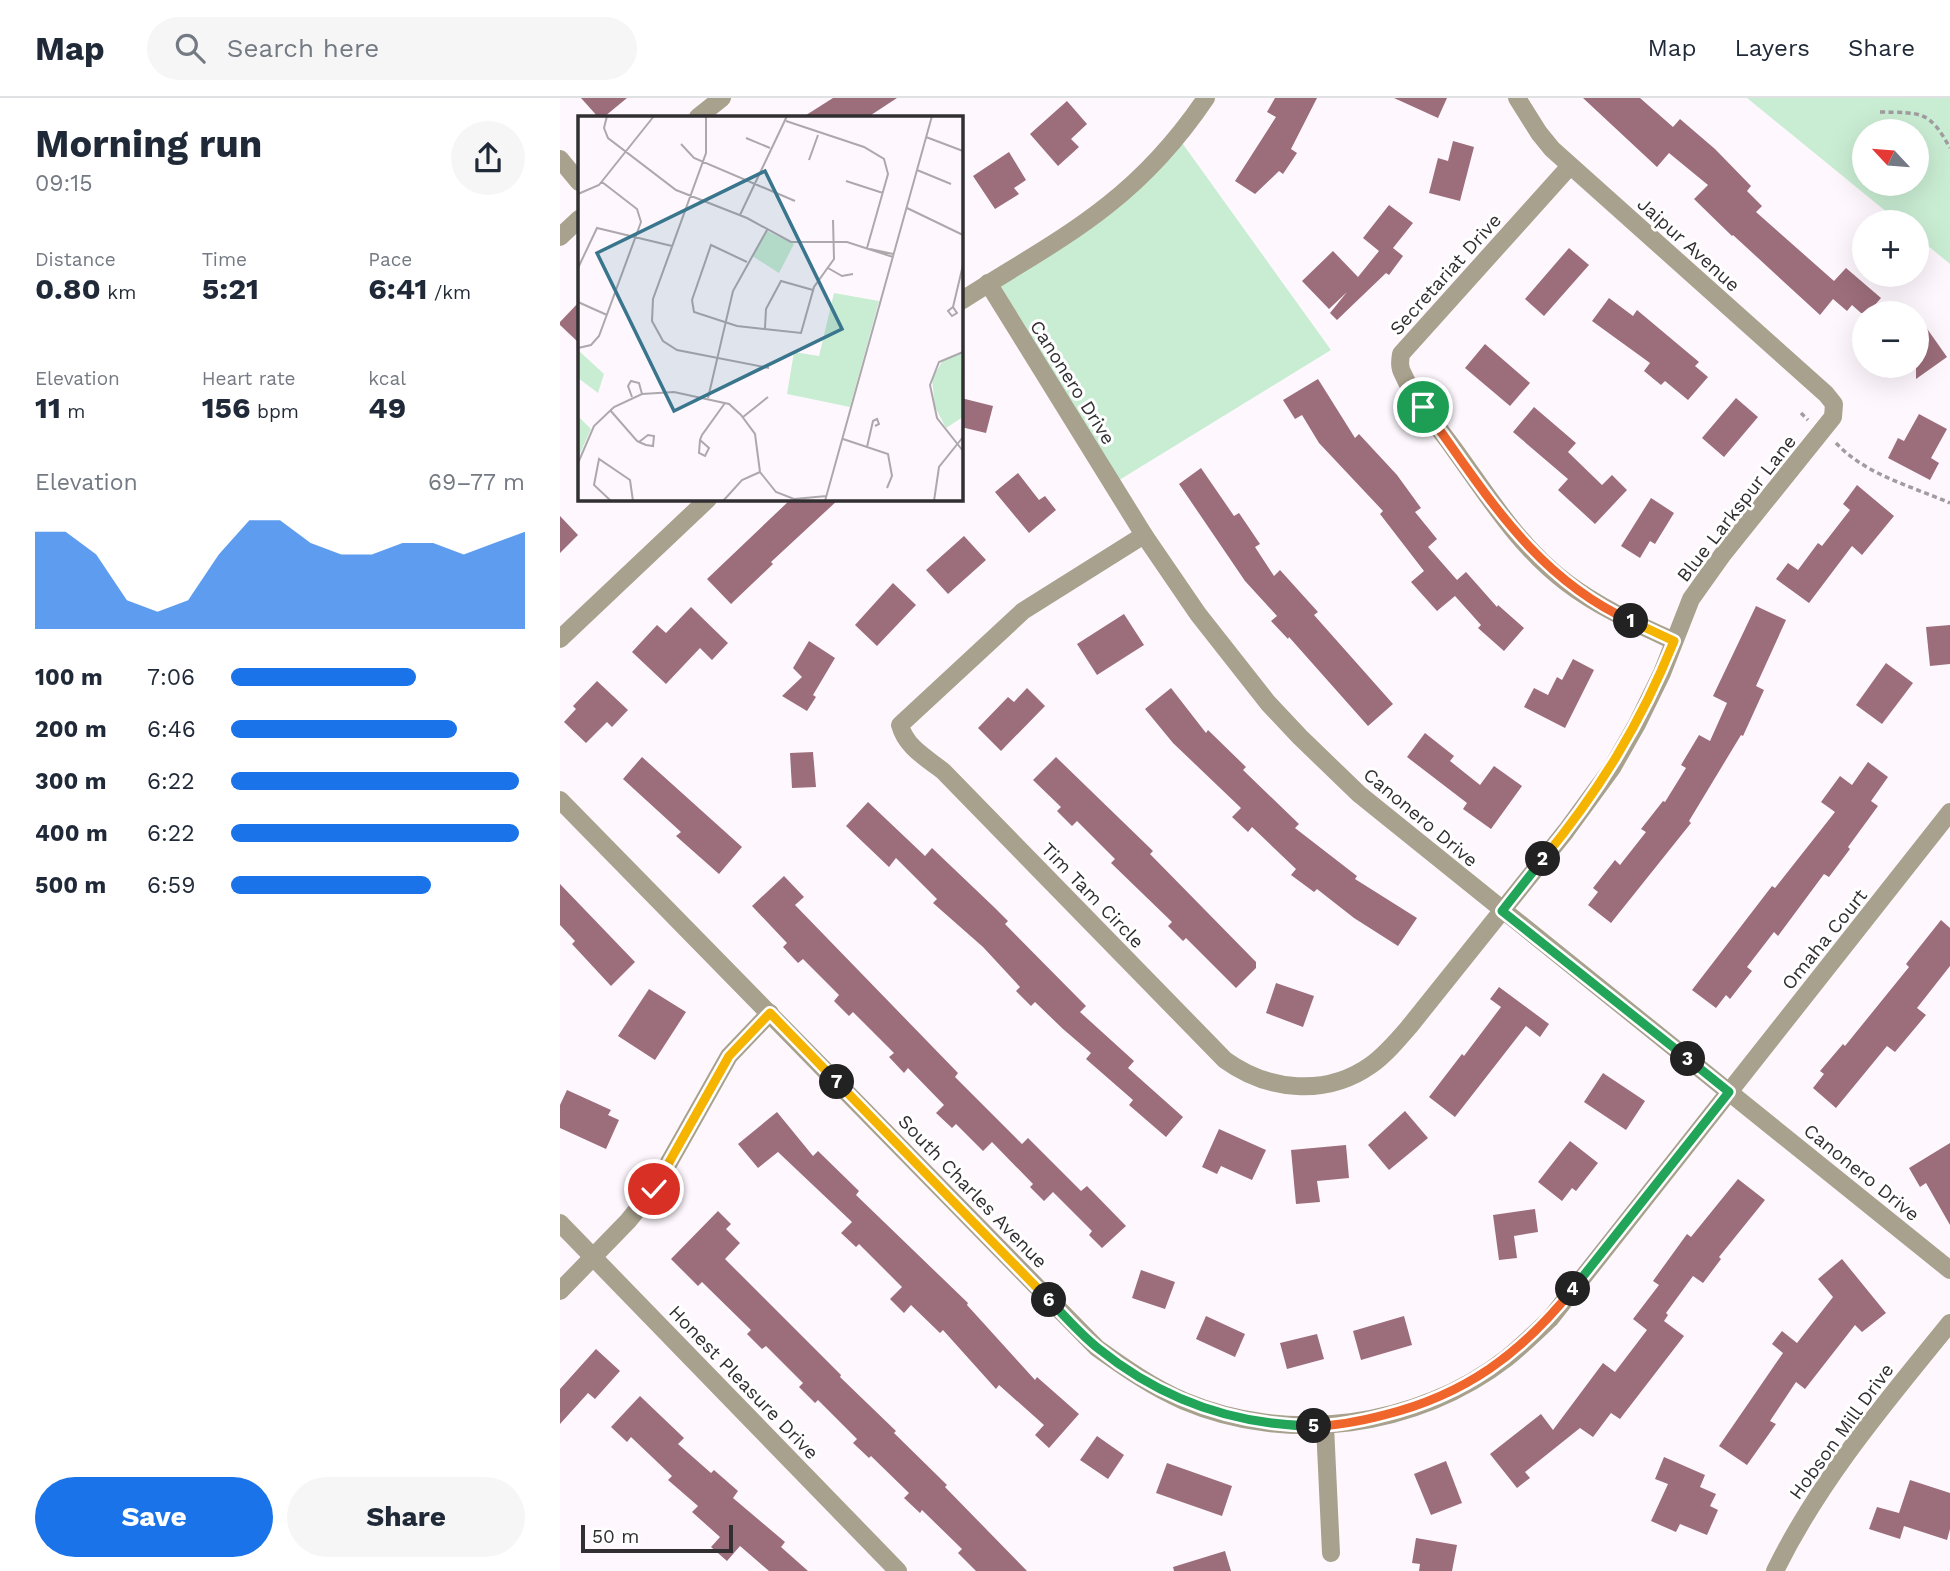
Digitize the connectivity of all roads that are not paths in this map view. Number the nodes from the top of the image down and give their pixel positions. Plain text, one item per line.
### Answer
1 (722, 98) edge
2 (1206, 98) edge
3 (1517, 98) edge
4 (699, 116) edge
5 (560, 159) edge
6 (1570, 166) junction
7 (578, 181) edge
8 (578, 220) edge
9 (560, 237) edge
10 (988, 284) junction
11 (962, 300) edge
12 (1833, 417) joint
13 (707, 500) edge
14 (1144, 535) junction
15 (560, 639) edge
16 (1674, 641) junction
17 (560, 800) edge
18 (1950, 812) edge
19 (1502, 911) junction
20 (770, 1013) junction
21 (1729, 1092) junction
22 (560, 1223) edge
23 (592, 1256) junction
24 (1950, 1270) edge
25 (560, 1291) edge
26 (1950, 1323) edge
27 (1325, 1426) junction
28 (1331, 1553) dead end
29 (898, 1571) edge
30 (1775, 1571) edge

1 - 4 street
2 - 10 street
3 - 6 street, Jaipur Avenue
5 - 7 street
6 - 12 street, Jaipur Avenue
6 - 16 street, Secretariat Drive
8 - 9 street
10 - 11 street
10 - 14 street, Canonero Drive
12 - 16 street, Blue Larkspur Lane
13 - 15 street
14 - 19 street, Canonero Drive
14 - 19 street, Tim Tam Circle
16 - 19 street, Blue Larkspur Lane
17 - 20 street, South Charles Avenue
18 - 21 street, Omaha Court
19 - 21 street, Canonero Drive
20 - 23 street
20 - 27 street, South Charles Avenue
21 - 24 street, Canonero Drive
21 - 27 street, South Charles Avenue
22 - 23 street, Honest Pleasure Drive
23 - 25 street
23 - 29 street, Honest Pleasure Drive
26 - 30 street, Hobson Mill Drive
27 - 28 street

